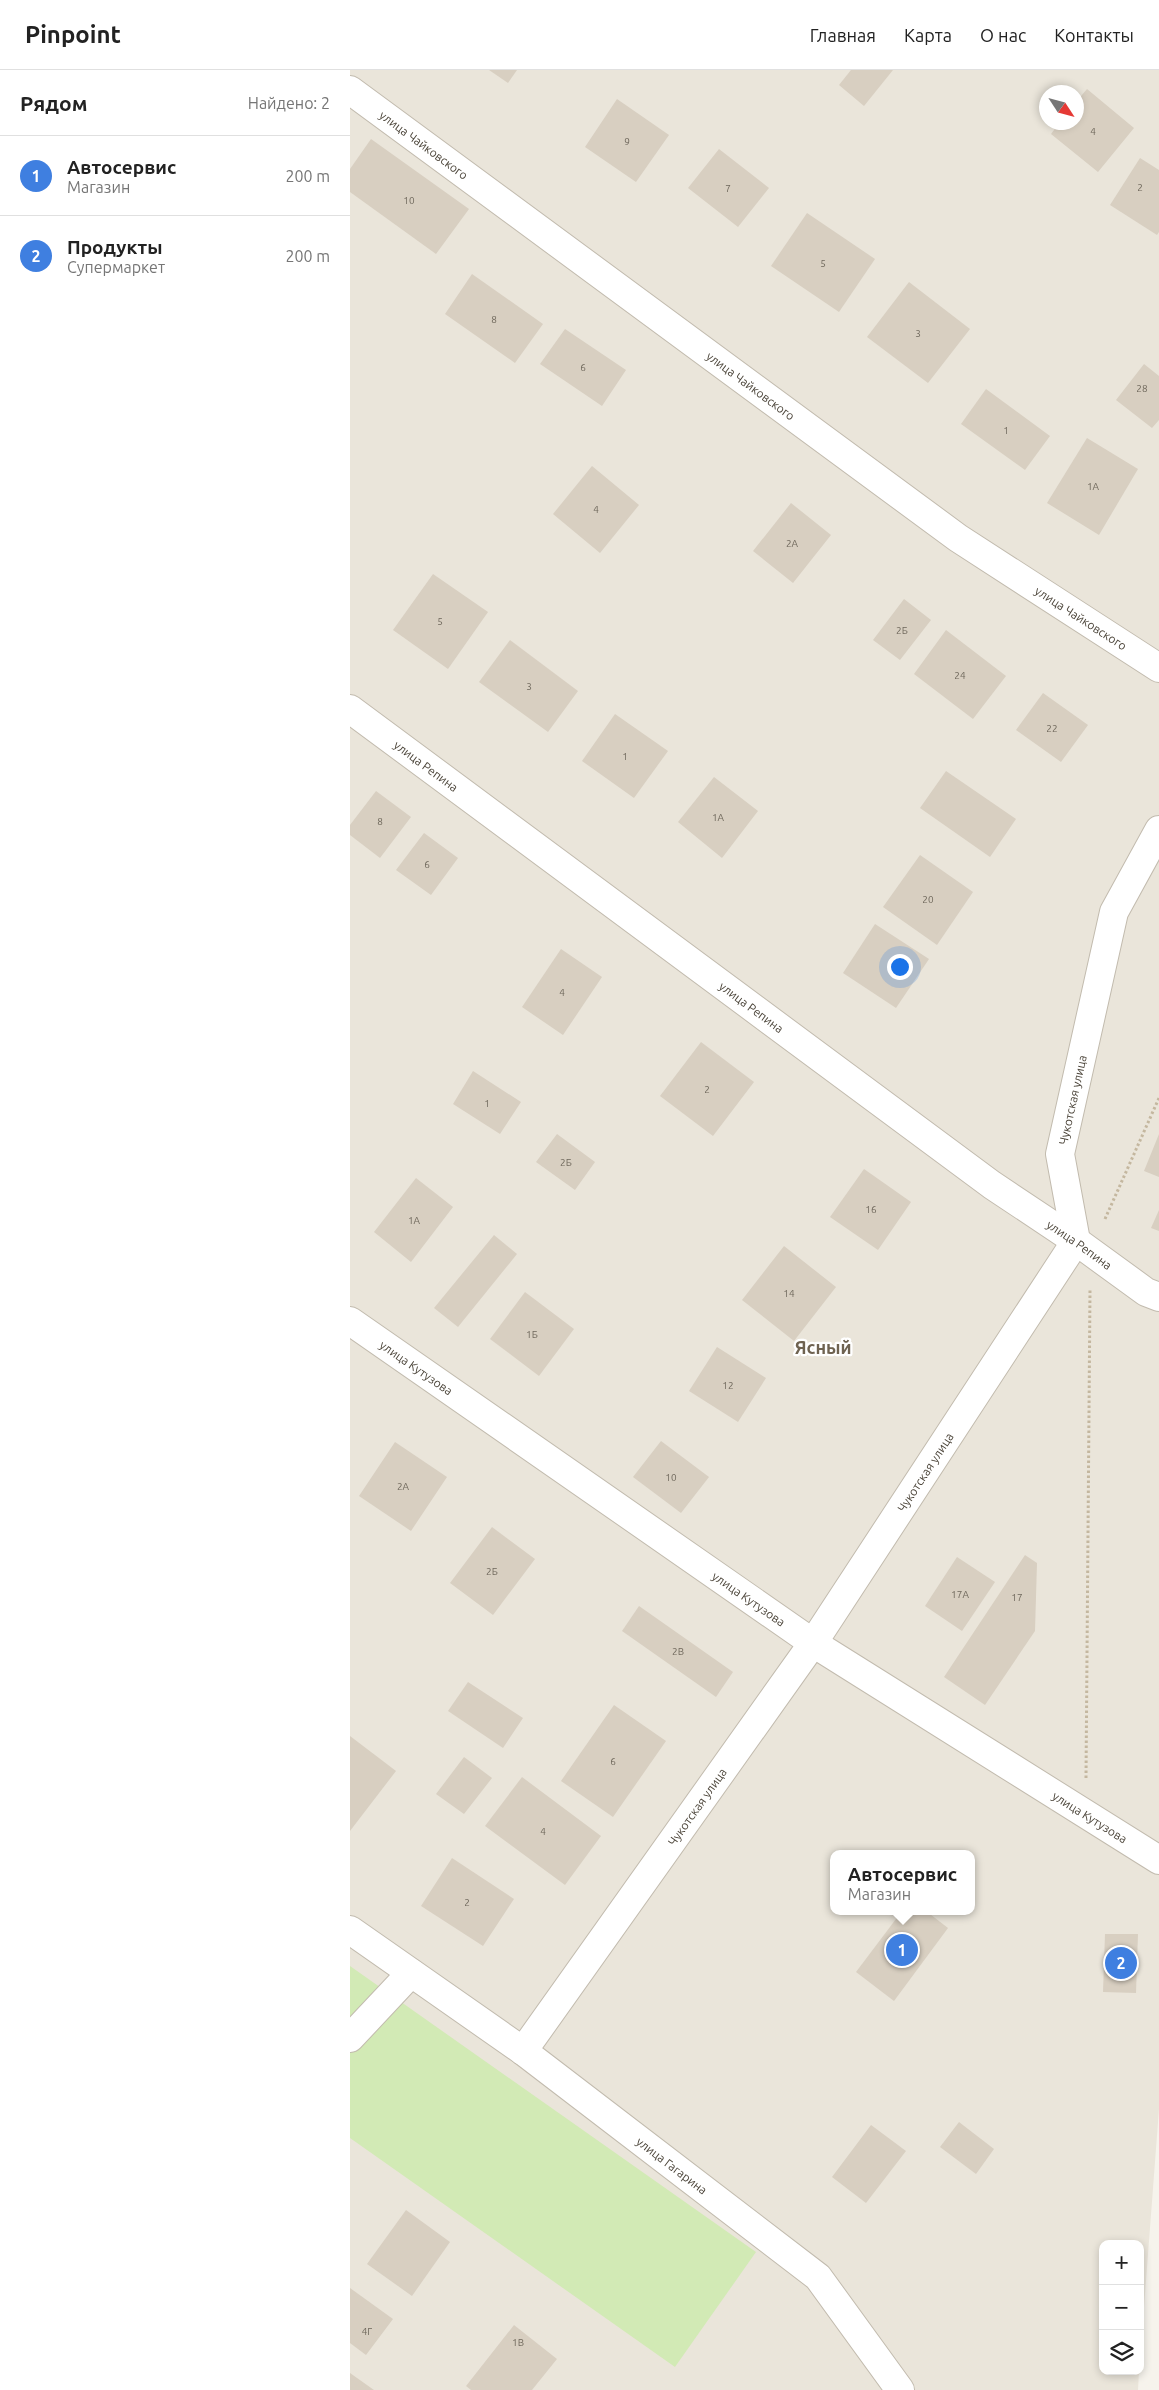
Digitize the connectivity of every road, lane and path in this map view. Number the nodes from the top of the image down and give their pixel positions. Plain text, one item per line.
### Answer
1 (350, 90) edge
2 (1159, 668) edge
3 (350, 709) edge
4 (1159, 830) edge
5 (1159, 1098) edge
6 (1083, 1246) junction
7 (1159, 1297) edge
8 (350, 1321) edge
9 (813, 1644) junction
10 (1085, 1814) junction
11 (1159, 1860) edge
12 (350, 1930) edge
13 (411, 1973) junction
14 (350, 2038) edge
15 (523, 2051) junction
16 (900, 2390) edge

1 - 2 street, улица Чайковского
3 - 6 street, улица Репина
4 - 6 street, Чукотская улица
5 - 6 path
6 - 7 street, улица Репина
6 - 9 street, Чукотская улица
6 - 10 path
8 - 9 street, улица Кутузова
9 - 10 street, улица Кутузова
9 - 15 street, Чукотская улица
10 - 11 street, улица Кутузова
12 - 13 street, улица Гагарина
13 - 14 street
13 - 15 street, улица Гагарина
15 - 16 street, улица Гагарина

